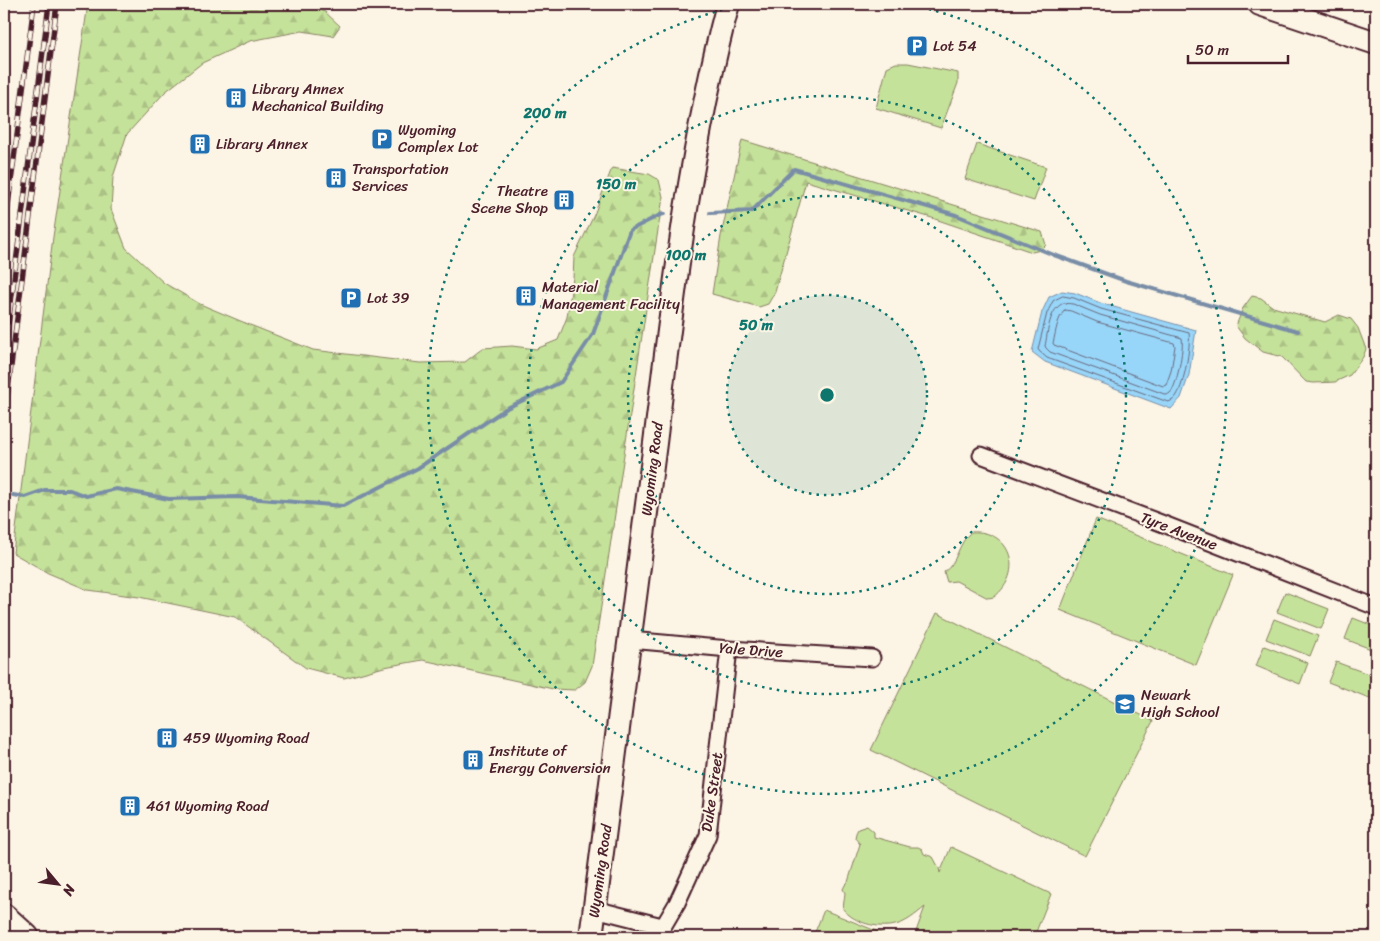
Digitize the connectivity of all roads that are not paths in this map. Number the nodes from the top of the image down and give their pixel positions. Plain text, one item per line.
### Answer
1 (728, 4) edge
2 (1260, 4) edge
3 (1376, 42) edge
4 (981, 456) dead end
5 (1376, 607) edge
6 (630, 640) junction
7 (729, 648) junction
8 (872, 658) dead end
9 (595, 909) junction
10 (4, 917) edge
11 (659, 932) edge
12 (26, 937) edge
13 (591, 937) edge

1 - 6 street, Wyoming Road
2 - 3 street
4 - 5 street, Tyre Avenue
6 - 7 street, Yale Drive
6 - 9 street, Wyoming Road
7 - 8 street, Yale Drive
7 - 11 street, Duke Street
9 - 11 street, Duke Street
9 - 13 street, Wyoming Road
10 - 12 main road

